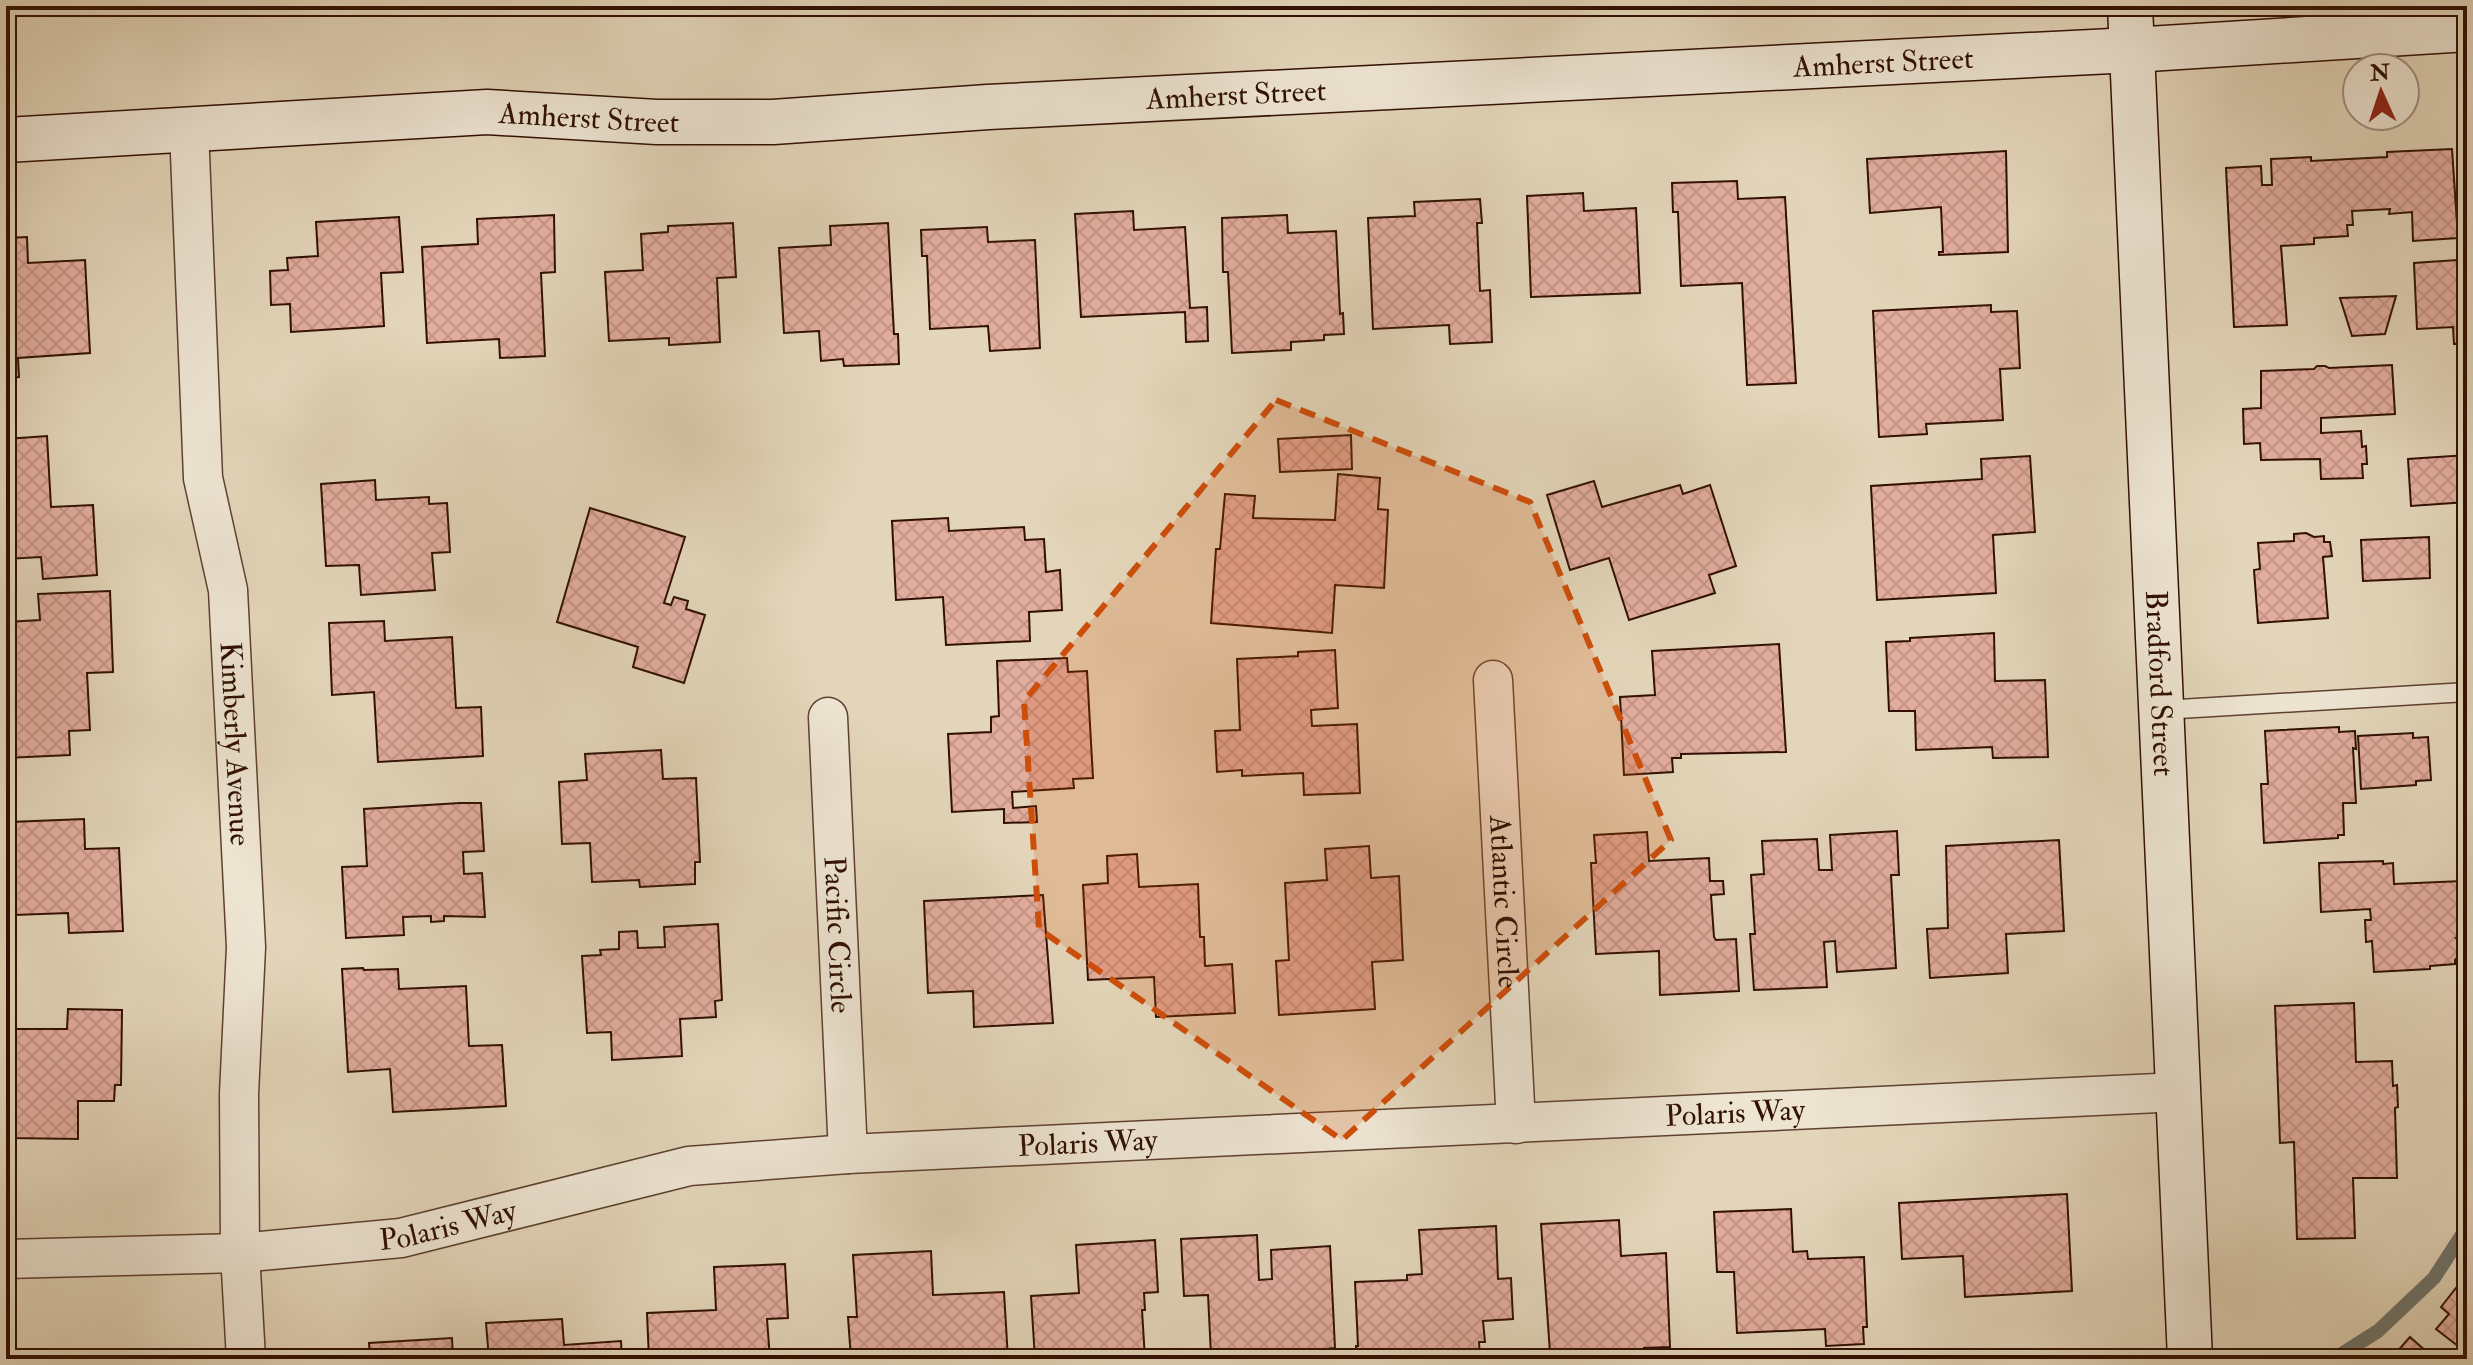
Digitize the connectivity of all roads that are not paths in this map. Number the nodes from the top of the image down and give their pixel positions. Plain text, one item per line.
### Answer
1 (2130, 6) edge
2 (2467, 29) edge
3 (2132, 50) junction
4 (189, 129) junction
5 (6, 140) edge
6 (1493, 680) dead end
7 (2467, 692) edge
8 (2162, 710) junction
9 (828, 717) dead end
10 (2180, 1092) junction
11 (1516, 1124) junction
12 (848, 1154) junction
13 (240, 1253) junction
14 (6, 1259) edge
15 (246, 1359) edge
16 (2190, 1359) edge

1 - 3 street, Bradford Street
2 - 3 street, Amherst Street
3 - 4 street, Amherst Street
3 - 8 street, Bradford Street
4 - 5 street, Amherst Street
4 - 13 street, Kimberly Avenue
6 - 11 street, Atlantic Circle
7 - 8 lane
8 - 10 street, Bradford Street
9 - 12 street, Pacific Circle
10 - 11 street, Polaris Way
10 - 16 street, Bradford Street
11 - 12 street, Polaris Way
12 - 13 street, Polaris Way
13 - 14 street, Polaris Way
13 - 15 street, Kimberly Avenue

